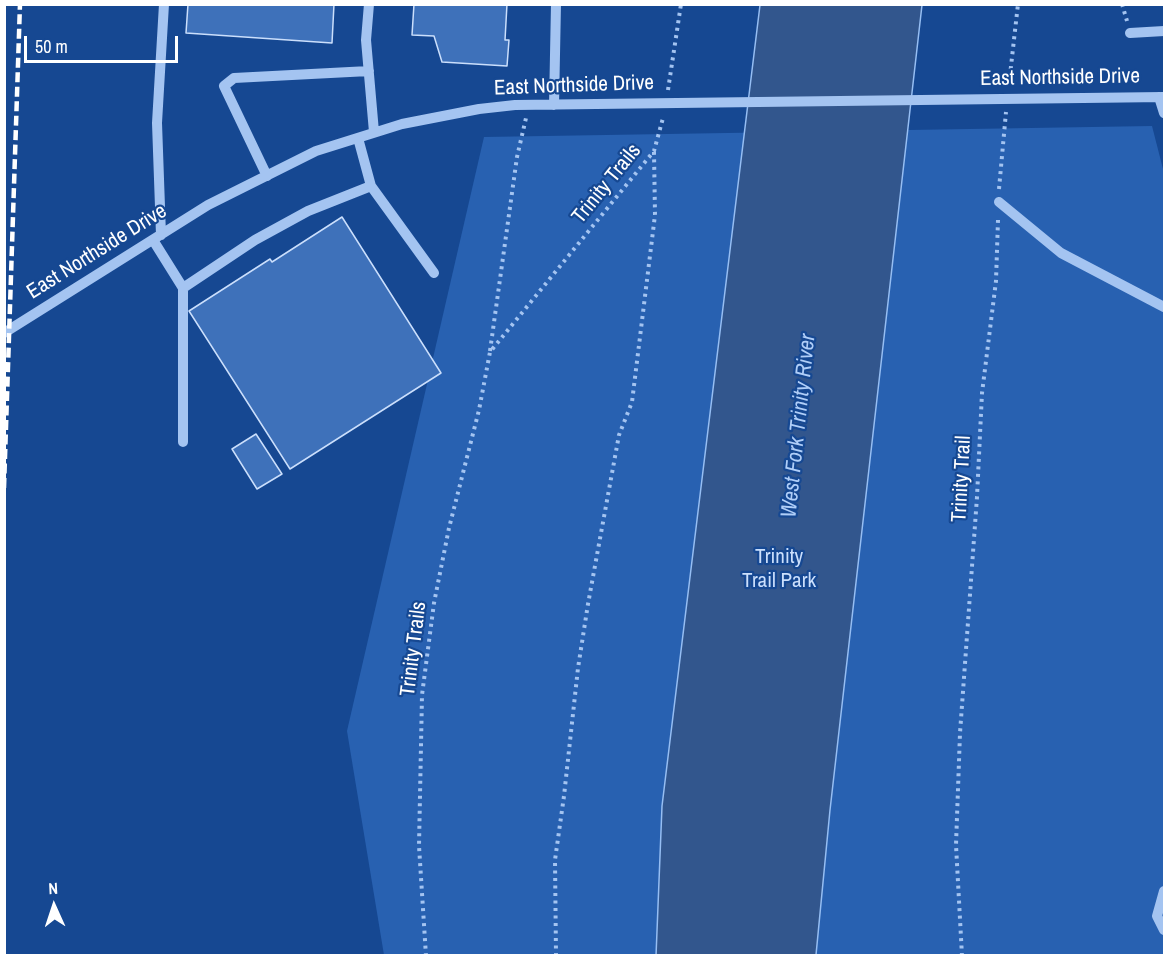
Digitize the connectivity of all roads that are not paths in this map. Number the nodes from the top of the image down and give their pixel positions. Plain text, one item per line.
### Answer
1 (164, 4) edge
2 (369, 4) edge
3 (556, 4) edge
4 (1164, 32) edge
5 (1130, 33) dead end
6 (369, 71) junction
7 (1162, 97) edge
8 (554, 105) junction
9 (1164, 113) edge
10 (374, 132) junction
11 (358, 138) junction
12 (267, 176) junction
13 (371, 186) junction
14 (999, 202) road end
15 (157, 237) junction
16 (434, 273) dead end
17 (183, 288) junction
18 (1164, 307) edge
19 (4, 333) edge
20 (183, 442) dead end
21 (1164, 891) edge
22 (1164, 930) edge

1 - 15 street
2 - 6 street
3 - 8 street
4 - 5 street
6 - 10 street
6 - 12 street
7 - 8 street, East Northside Drive
7 - 9 street
8 - 10 street, East Northside Drive
10 - 11 street, East Northside Drive
11 - 12 street, East Northside Drive
11 - 13 street
12 - 15 street, East Northside Drive
13 - 16 street
13 - 17 street
14 - 18 street
15 - 17 street
15 - 19 street, East Northside Drive
17 - 20 street
21 - 22 street

